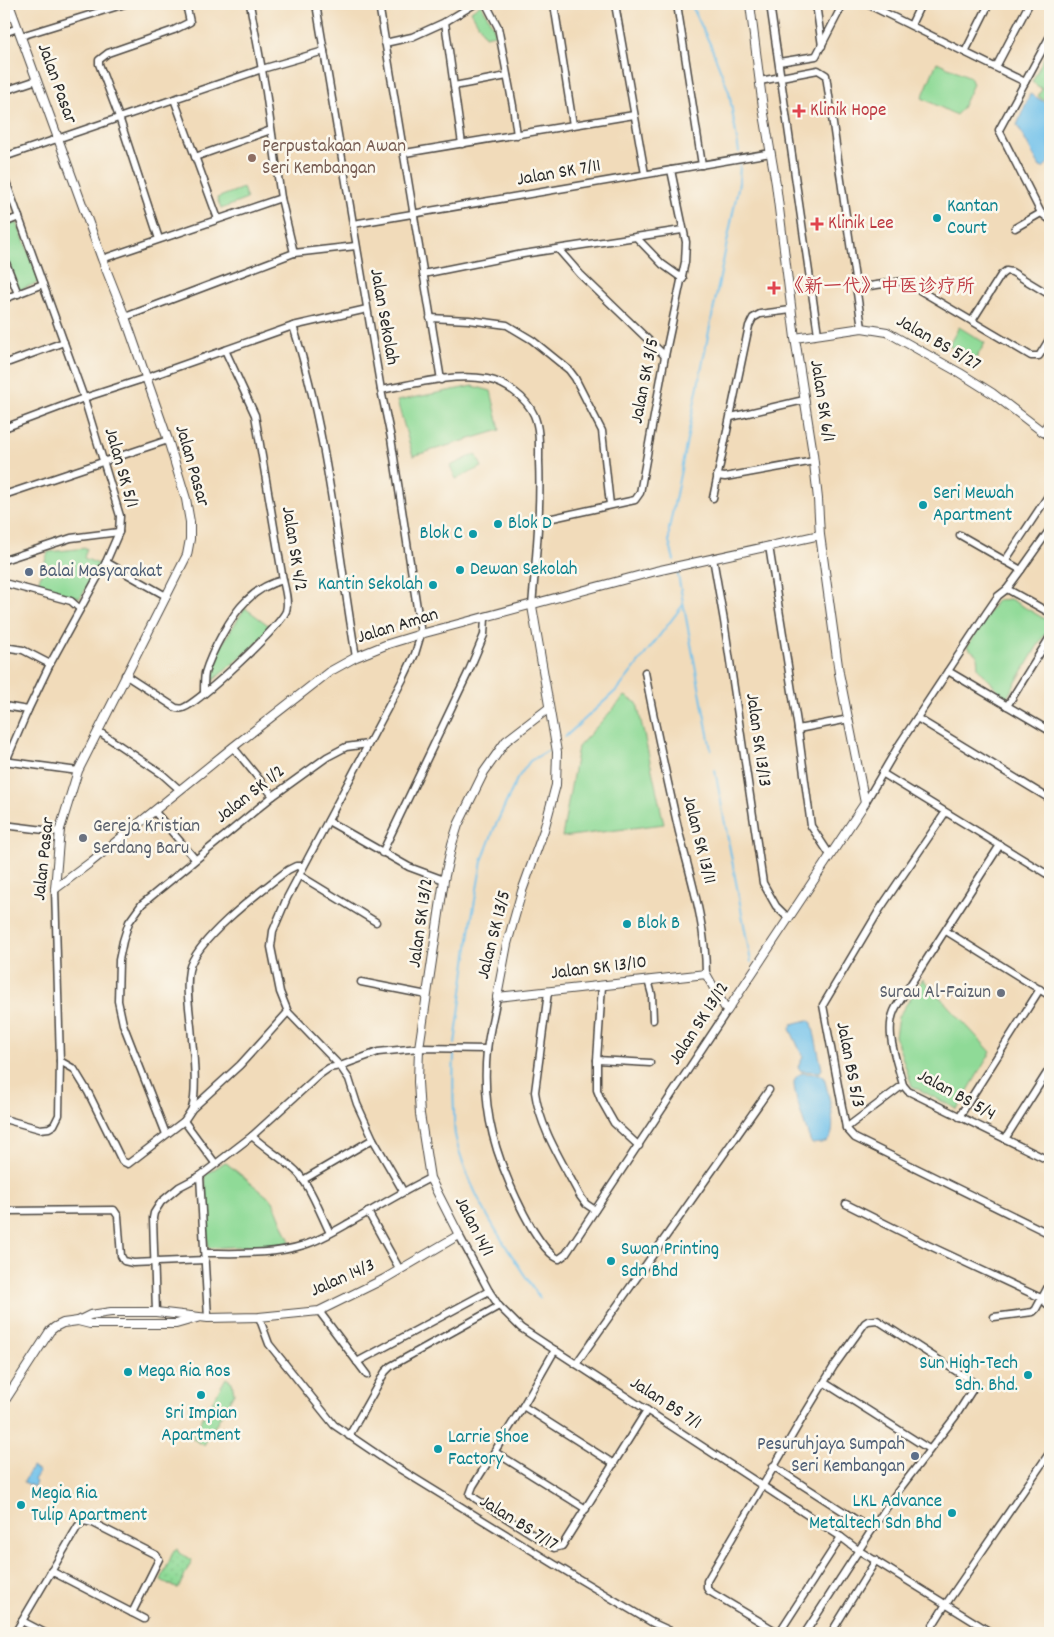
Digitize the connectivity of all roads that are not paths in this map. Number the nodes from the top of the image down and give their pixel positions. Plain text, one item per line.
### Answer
1 (10, 4) edge
2 (125, 4) edge
3 (186, 4) edge
4 (250, 4) edge
5 (316, 4) edge
6 (379, 4) edge
7 (474, 4) edge
8 (486, 4) edge
9 (554, 4) edge
10 (615, 4) edge
11 (677, 4) edge
12 (750, 4) edge
13 (770, 4) edge
14 (816, 4) edge
15 (844, 4) edge
16 (867, 4) edge
17 (921, 4) edge
18 (989, 4) edge
19 (1029, 4) edge
20 (445, 22) junction
21 (911, 26) junction
22 (20, 32) junction
23 (4, 33) edge
24 (1050, 39) edge
25 (385, 43) junction
26 (822, 47) junction
27 (324, 50) junction
28 (965, 52) junction
29 (778, 62) junction
30 (996, 68) junction
31 (262, 69) junction
32 (507, 76) junction
33 (781, 77) junction
34 (37, 80) junction
35 (760, 81) junction
36 (1025, 82) junction
37 (454, 86) junction
38 (4, 91) edge
39 (174, 99) junction
40 (634, 115) junction
41 (119, 117) junction
42 (574, 125) junction
43 (271, 130) junction
44 (517, 135) junction
45 (58, 139) junction
46 (462, 144) junction
47 (405, 153) junction
48 (771, 153) junction
49 (4, 157) edge
50 (195, 157) junction
51 (702, 165) junction
52 (672, 170) junction
53 (645, 174) junction
54 (4, 176) edge
55 (281, 198) junction
56 (1041, 213) junction
57 (414, 214) junction
58 (19, 218) junction
59 (218, 219) junction
60 (1050, 220) edge
61 (4, 223) edge
62 (353, 224) junction
63 (1014, 228) dead end
64 (682, 230) junction
65 (636, 237) junction
66 (159, 239) junction
67 (356, 246) junction
68 (559, 250) junction
69 (294, 253) junction
70 (4, 258) edge
71 (102, 259) junction
72 (423, 274) junction
73 (683, 279) junction
74 (43, 284) junction
75 (856, 288) junction
76 (18, 294) junction
77 (1050, 295) edge
78 (4, 299) edge
79 (367, 309) junction
80 (791, 310) junction
81 (125, 317) junction
82 (430, 318) junction
83 (972, 320) junction
84 (293, 326) junction
85 (862, 328) junction
86 (818, 334) junction
87 (795, 338) junction
88 (1050, 338) edge
89 (64, 342) junction
90 (225, 350) junction
91 (665, 356) junction
92 (4, 364) edge
93 (146, 378) junction
94 (441, 380) junction
95 (381, 390) junction
96 (84, 398) junction
97 (804, 400) junction
98 (731, 417) junction
99 (1050, 421) edge
100 (4, 428) edge
101 (1043, 432) junction
102 (1050, 437) edge
103 (168, 440) junction
104 (103, 460) junction
105 (814, 460) junction
106 (717, 476) junction
107 (1050, 493) edge
108 (4, 495) edge
109 (713, 498) dead end
110 (610, 505) junction
111 (539, 521) junction
112 (1050, 529) edge
113 (120, 532) junction
114 (820, 535) junction
115 (960, 535) dead end
116 (769, 546) junction
117 (713, 558) junction
118 (4, 560) edge
119 (1005, 561) junction
120 (106, 562) junction
121 (1022, 570) junction
122 (284, 580) junction
123 (4, 583) edge
124 (1007, 589) junction
125 (166, 596) junction
126 (532, 606) junction
127 (80, 609) junction
128 (1050, 613) edge
129 (485, 618) junction
130 (421, 634) junction
131 (1050, 637) edge
132 (4, 647) edge
133 (356, 656) junction
134 (50, 664) junction
135 (948, 671) junction
136 (645, 672) dead end
137 (125, 676) junction
138 (204, 692) junction
139 (4, 706) edge
140 (1007, 706) junction
141 (549, 708) junction
142 (28, 710) junction
143 (917, 718) junction
144 (849, 720) junction
145 (798, 729) junction
146 (98, 731) junction
147 (1050, 731) edge
148 (368, 744) junction
149 (233, 746) junction
150 (5, 761) edge
151 (78, 770) junction
152 (882, 773) junction
153 (180, 790) junction
154 (273, 796) junction
155 (1050, 799) edge
156 (865, 802) junction
157 (155, 812) junction
158 (945, 813) junction
159 (328, 821) junction
160 (4, 825) edge
161 (60, 832) junction
162 (1000, 845) junction
163 (382, 852) junction
164 (830, 855) junction
165 (195, 859) junction
166 (303, 866) junction
167 (299, 875) junction
168 (1050, 876) edge
169 (444, 880) junction
170 (55, 889) junction
171 (788, 918) junction
172 (376, 922) dead end
173 (946, 931) junction
174 (706, 974) junction
175 (648, 980) junction
176 (361, 982) dead end
177 (602, 986) junction
178 (1040, 990) junction
179 (548, 992) junction
180 (428, 995) junction
181 (1050, 996) edge
182 (497, 997) junction
183 (727, 1011) junction
184 (288, 1012) junction
185 (653, 1020) dead end
186 (419, 1048) junction
187 (487, 1049) junction
188 (597, 1060) junction
189 (60, 1061) junction
190 (650, 1063) dead end
191 (340, 1066) junction
192 (1050, 1068) edge
193 (903, 1085) junction
194 (769, 1090) dead end
195 (192, 1109) junction
196 (959, 1116) junction
197 (4, 1119) edge
198 (184, 1121) junction
199 (846, 1128) junction
200 (166, 1134) junction
201 (252, 1136) junction
202 (373, 1139) junction
203 (1005, 1139) junction
204 (639, 1146) junction
205 (1050, 1160) edge
206 (215, 1163) junction
207 (200, 1176) junction
208 (430, 1178) junction
209 (303, 1180) junction
210 (403, 1191) junction
211 (846, 1204) dead end
212 (595, 1210) junction
213 (4, 1211) edge
214 (368, 1212) junction
215 (330, 1234) junction
216 (1050, 1234) edge
217 (459, 1235) junction
218 (205, 1252) junction
219 (558, 1259) joint
220 (205, 1260) junction
221 (155, 1262) junction
222 (400, 1270) junction
223 (1050, 1283) edge
224 (489, 1291) junction
225 (1041, 1298) junction
226 (499, 1306) junction
227 (1050, 1307) edge
228 (319, 1310) junction
229 (156, 1312) junction
230 (177, 1314) junction
231 (259, 1317) junction
232 (994, 1317) dead end
233 (199, 1318) junction
234 (208, 1318) junction
235 (78, 1321) junction
236 (133, 1325) junction
237 (555, 1350) junction
238 (357, 1362) junction
239 (576, 1364) junction
240 (367, 1374) dead end
241 (824, 1383) junction
242 (4, 1402) edge
243 (523, 1406) junction
244 (647, 1410) junction
245 (349, 1436) junction
246 (930, 1449) junction
247 (495, 1452) junction
248 (1050, 1452) edge
249 (614, 1464) junction
250 (773, 1466) junction
251 (763, 1486) junction
252 (586, 1509) junction
253 (872, 1530) junction
254 (841, 1537) junction
255 (858, 1550) junction
256 (876, 1560) junction
257 (51, 1571) junction
258 (946, 1604) junction
259 (132, 1613) junction
260 (144, 1619) dead end
261 (22, 1621) junction
262 (15, 1633) edge
263 (45, 1633) edge
264 (674, 1633) edge
265 (779, 1633) edge
266 (805, 1633) edge
267 (831, 1633) edge
268 (928, 1633) edge
269 (992, 1633) edge

1 - 22 street, Jalan Pasar
2 - 22 street
3 - 41 street
4 - 31 street
5 - 27 street, Jalan Sekolah
6 - 25 street
7 - 20 street
8 - 32 street
9 - 42 street
10 - 40 street
11 - 51 street
12 - 35 street, Jalan SK 6/1
13 - 29 street
14 - 26 street
15 - 26 street
16 - 21 street
17 - 21 street
18 - 28 street
19 - 30 street
20 - 25 street
20 - 37 street
21 - 28 street
22 - 23 street
22 - 34 street, Jalan Pasar
24 - 36 street
25 - 47 street
26 - 29 street
27 - 31 street
27 - 62 street, Jalan Sekolah
28 - 30 street
29 - 33 street
30 - 36 street
31 - 39 street
31 - 43 street
32 - 37 street
32 - 44 street
33 - 35 street
33 - 75 street
33 - 86 street
34 - 38 street
34 - 45 street, Jalan Pasar
35 - 48 street, Jalan SK 6/1
36 - 56 street
37 - 46 street
39 - 41 street
39 - 50 street
40 - 42 street
40 - 53 street
41 - 45 street
41 - 66 street
42 - 44 street
43 - 50 street
43 - 55 street
44 - 46 street
45 - 49 street
45 - 71 street, Jalan Pasar
46 - 47 street
47 - 57 street
48 - 51 street, Jalan SK 7/11
48 - 80 street, Jalan SK 6/1
50 - 59 street
51 - 52 street, Jalan SK 7/11
52 - 53 street, Jalan SK 7/11
52 - 64 street, Jalan SK 3/5
53 - 57 street, Jalan SK 7/11
54 - 58 street, Jalan SK 5/1
55 - 59 street
55 - 69 street
56 - 60 street
56 - 63 street
57 - 62 street, Jalan SK 7/11
57 - 72 street
58 - 61 street
58 - 74 street, Jalan SK 5/1
59 - 66 street
62 - 67 street, Jalan Sekolah
64 - 65 street
64 - 73 street, Jalan SK 3/5
65 - 68 street
65 - 73 street
66 - 71 street
67 - 69 street
67 - 79 street, Jalan Sekolah
68 - 72 street
68 - 91 street
69 - 81 street
70 - 76 street
71 - 81 street, Jalan Pasar
72 - 82 street
73 - 91 street, Jalan SK 3/5
74 - 76 street
74 - 89 street, Jalan SK 5/1
75 - 83 street
75 - 85 street
76 - 78 street
77 - 83 street
79 - 84 street
79 - 95 street, Jalan Sekolah
80 - 87 street, Jalan SK 6/1
80 - 98 street
81 - 93 street, Jalan Pasar
82 - 94 street
82 - 110 street
83 - 88 street
84 - 90 street
84 - 133 street
85 - 86 street, Jalan BS 5/27
85 - 101 street, Jalan BS 5/27
86 - 87 street, Jalan BS 5/27
87 - 97 street, Jalan SK 6/1
89 - 92 street
89 - 96 street, Jalan SK 5/1
90 - 93 street
90 - 122 street, Jalan SK 4/2
91 - 110 street, Jalan SK 3/5
93 - 96 street
93 - 103 street, Jalan Pasar
94 - 95 street
94 - 111 street
95 - 130 street, Jalan Sekolah
96 - 100 street
96 - 104 street, Jalan SK 5/1
97 - 98 street
97 - 105 street, Jalan SK 6/1
98 - 106 street
99 - 101 street
101 - 102 street, Jalan BS 5/27
103 - 104 street
103 - 125 street, Jalan Pasar
104 - 108 street
104 - 113 street, Jalan SK 5/1
105 - 106 street
105 - 114 street, Jalan SK 6/1
106 - 109 street
107 - 119 street
110 - 111 street, Jalan SK 3/5
111 - 126 street
112 - 121 street
113 - 118 street
113 - 120 street, Jalan SK 5/1
114 - 116 street, Jalan Aman
114 - 144 street, Jalan SK 6/1
115 - 119 street
116 - 117 street, Jalan Aman
116 - 145 street
117 - 126 street, Jalan Aman
117 - 171 street, Jalan SK 13/13
119 - 121 street
120 - 125 street
120 - 127 street, Jalan SK 5/1
121 - 124 street
122 - 138 street
122 - 138 street, Jalan SK 4/2
123 - 127 street
124 - 128 street
124 - 135 street
125 - 137 street, Jalan Pasar
126 - 129 street, Jalan Aman
126 - 141 street, Jalan SK 13/5
127 - 134 street, Jalan SK 5/1
129 - 130 street, Jalan Aman
129 - 163 street
130 - 133 street, Jalan Aman
130 - 148 street
131 - 140 street
132 - 134 street
133 - 149 street, Jalan Aman
134 - 142 street, Jalan SK 5/1
135 - 140 street
135 - 143 street
136 - 174 street, Jalan SK 13/11
137 - 138 street, Jalan SK 4/2
137 - 146 street, Jalan Pasar
139 - 142 street
140 - 147 street
141 - 169 street, Jalan SK 13/2
141 - 182 street, Jalan SK 13/5
142 - 150 street, Jalan SK 5/1
143 - 152 street
143 - 155 street
144 - 145 street
144 - 156 street, Jalan SK 6/1
145 - 164 street
146 - 151 street, Jalan Pasar
146 - 153 street
148 - 154 street, Jalan SK 1/2
148 - 159 street
149 - 153 street, Jalan Aman
149 - 154 street
150 - 151 street
151 - 161 street, Jalan Pasar
152 - 156 street
152 - 158 street
153 - 157 street, Jalan Aman
154 - 165 street, Jalan SK 1/2
156 - 164 street, Jalan SK 13/12
157 - 165 street
157 - 170 street, Jalan Aman
158 - 162 street
158 - 199 street, Jalan BS 5/3
159 - 163 street
159 - 166 street
160 - 161 street
161 - 170 street, Jalan Pasar
162 - 168 street
162 - 173 street, Jalan BS 5/4
163 - 169 street
164 - 171 street, Jalan SK 13/12
165 - 200 street, Jalan SK 1/2
166 - 167 street
166 - 195 street
167 - 172 street
167 - 184 street
169 - 180 street, Jalan SK 13/2
170 - 189 street, Jalan Pasar
171 - 183 street, Jalan SK 13/12
173 - 178 street
173 - 193 street, Jalan BS 5/4
174 - 175 street, Jalan SK 13/10
174 - 183 street, Jalan SK 13/11
175 - 177 street, Jalan SK 13/10
175 - 185 street
176 - 180 street
177 - 179 street, Jalan SK 13/10
177 - 188 street
178 - 181 street
178 - 196 street
179 - 182 street, Jalan SK 13/10
179 - 212 street
180 - 186 street, Jalan SK 13/2
182 - 187 street, Jalan SK 13/5
183 - 204 street, Jalan SK 13/12
184 - 191 street
184 - 195 street
186 - 187 street
186 - 191 street
186 - 208 street, Jalan SK 13/2
187 - 219 street, Jalan SK 13/5
188 - 190 street
188 - 204 street
189 - 197 street, Jalan Pasar
189 - 200 street
191 - 201 street
191 - 202 street
192 - 203 street
193 - 196 street, Jalan BS 5/4
193 - 199 street
194 - 239 street
195 - 198 street
196 - 203 street, Jalan BS 5/4
198 - 200 street
198 - 206 street
199 - 216 street, Jalan BS 5/3
201 - 206 street
201 - 209 street
202 - 209 street
202 - 210 street
203 - 205 street, Jalan BS 5/4
204 - 212 street, Jalan SK 13/12
206 - 207 street
207 - 218 street
207 - 221 street
208 - 210 street
208 - 217 street, Jalan 14/1
209 - 215 street
210 - 214 street
211 - 225 street
212 - 219 street, Jalan SK 13/12
213 - 221 street
214 - 215 street
214 - 222 street
215 - 218 street
217 - 222 street, Jalan 14/3
217 - 224 street, Jalan 14/1
218 - 220 street
220 - 221 street
220 - 234 street
221 - 229 street
222 - 228 street, Jalan 14/3
223 - 225 street
224 - 226 street, Jalan 14/1
224 - 238 street
225 - 227 street
225 - 232 street
226 - 237 street, Jalan BS 7/1
226 - 245 street
228 - 231 street, Jalan 14/3
228 - 238 street
229 - 230 street, Jalan 14/3
229 - 235 street, Jalan 14/3
230 - 233 street, Jalan 14/3
230 - 236 street
231 - 234 street, Jalan 14/3
231 - 245 street, Jalan BS 7/17
233 - 234 street, Jalan 14/3
233 - 236 street, Jalan 14/3
235 - 236 street, Jalan 14/3
235 - 242 street, Jalan 14/3
237 - 239 street, Jalan BS 7/1
237 - 243 street
238 - 240 street
239 - 244 street, Jalan BS 7/1
241 - 246 street
241 - 246 street
241 - 250 street
243 - 247 street
243 - 249 street
244 - 249 street
244 - 251 street, Jalan BS 7/1
245 - 264 street, Jalan BS 7/17
246 - 253 street
247 - 252 street
247 - 252 street
248 - 258 street
249 - 252 street
250 - 251 street
250 - 253 street
251 - 254 street, Jalan BS 7/1
251 - 265 street
253 - 255 street
254 - 255 street, Jalan BS 7/1
254 - 265 street
255 - 256 street, Jalan BS 7/1
255 - 266 street
256 - 258 street, Jalan BS 7/1
256 - 267 street
257 - 259 street
257 - 259 street
257 - 261 street
258 - 268 street
258 - 269 street, Jalan BS 7/1
259 - 260 street
261 - 262 street
261 - 263 street

